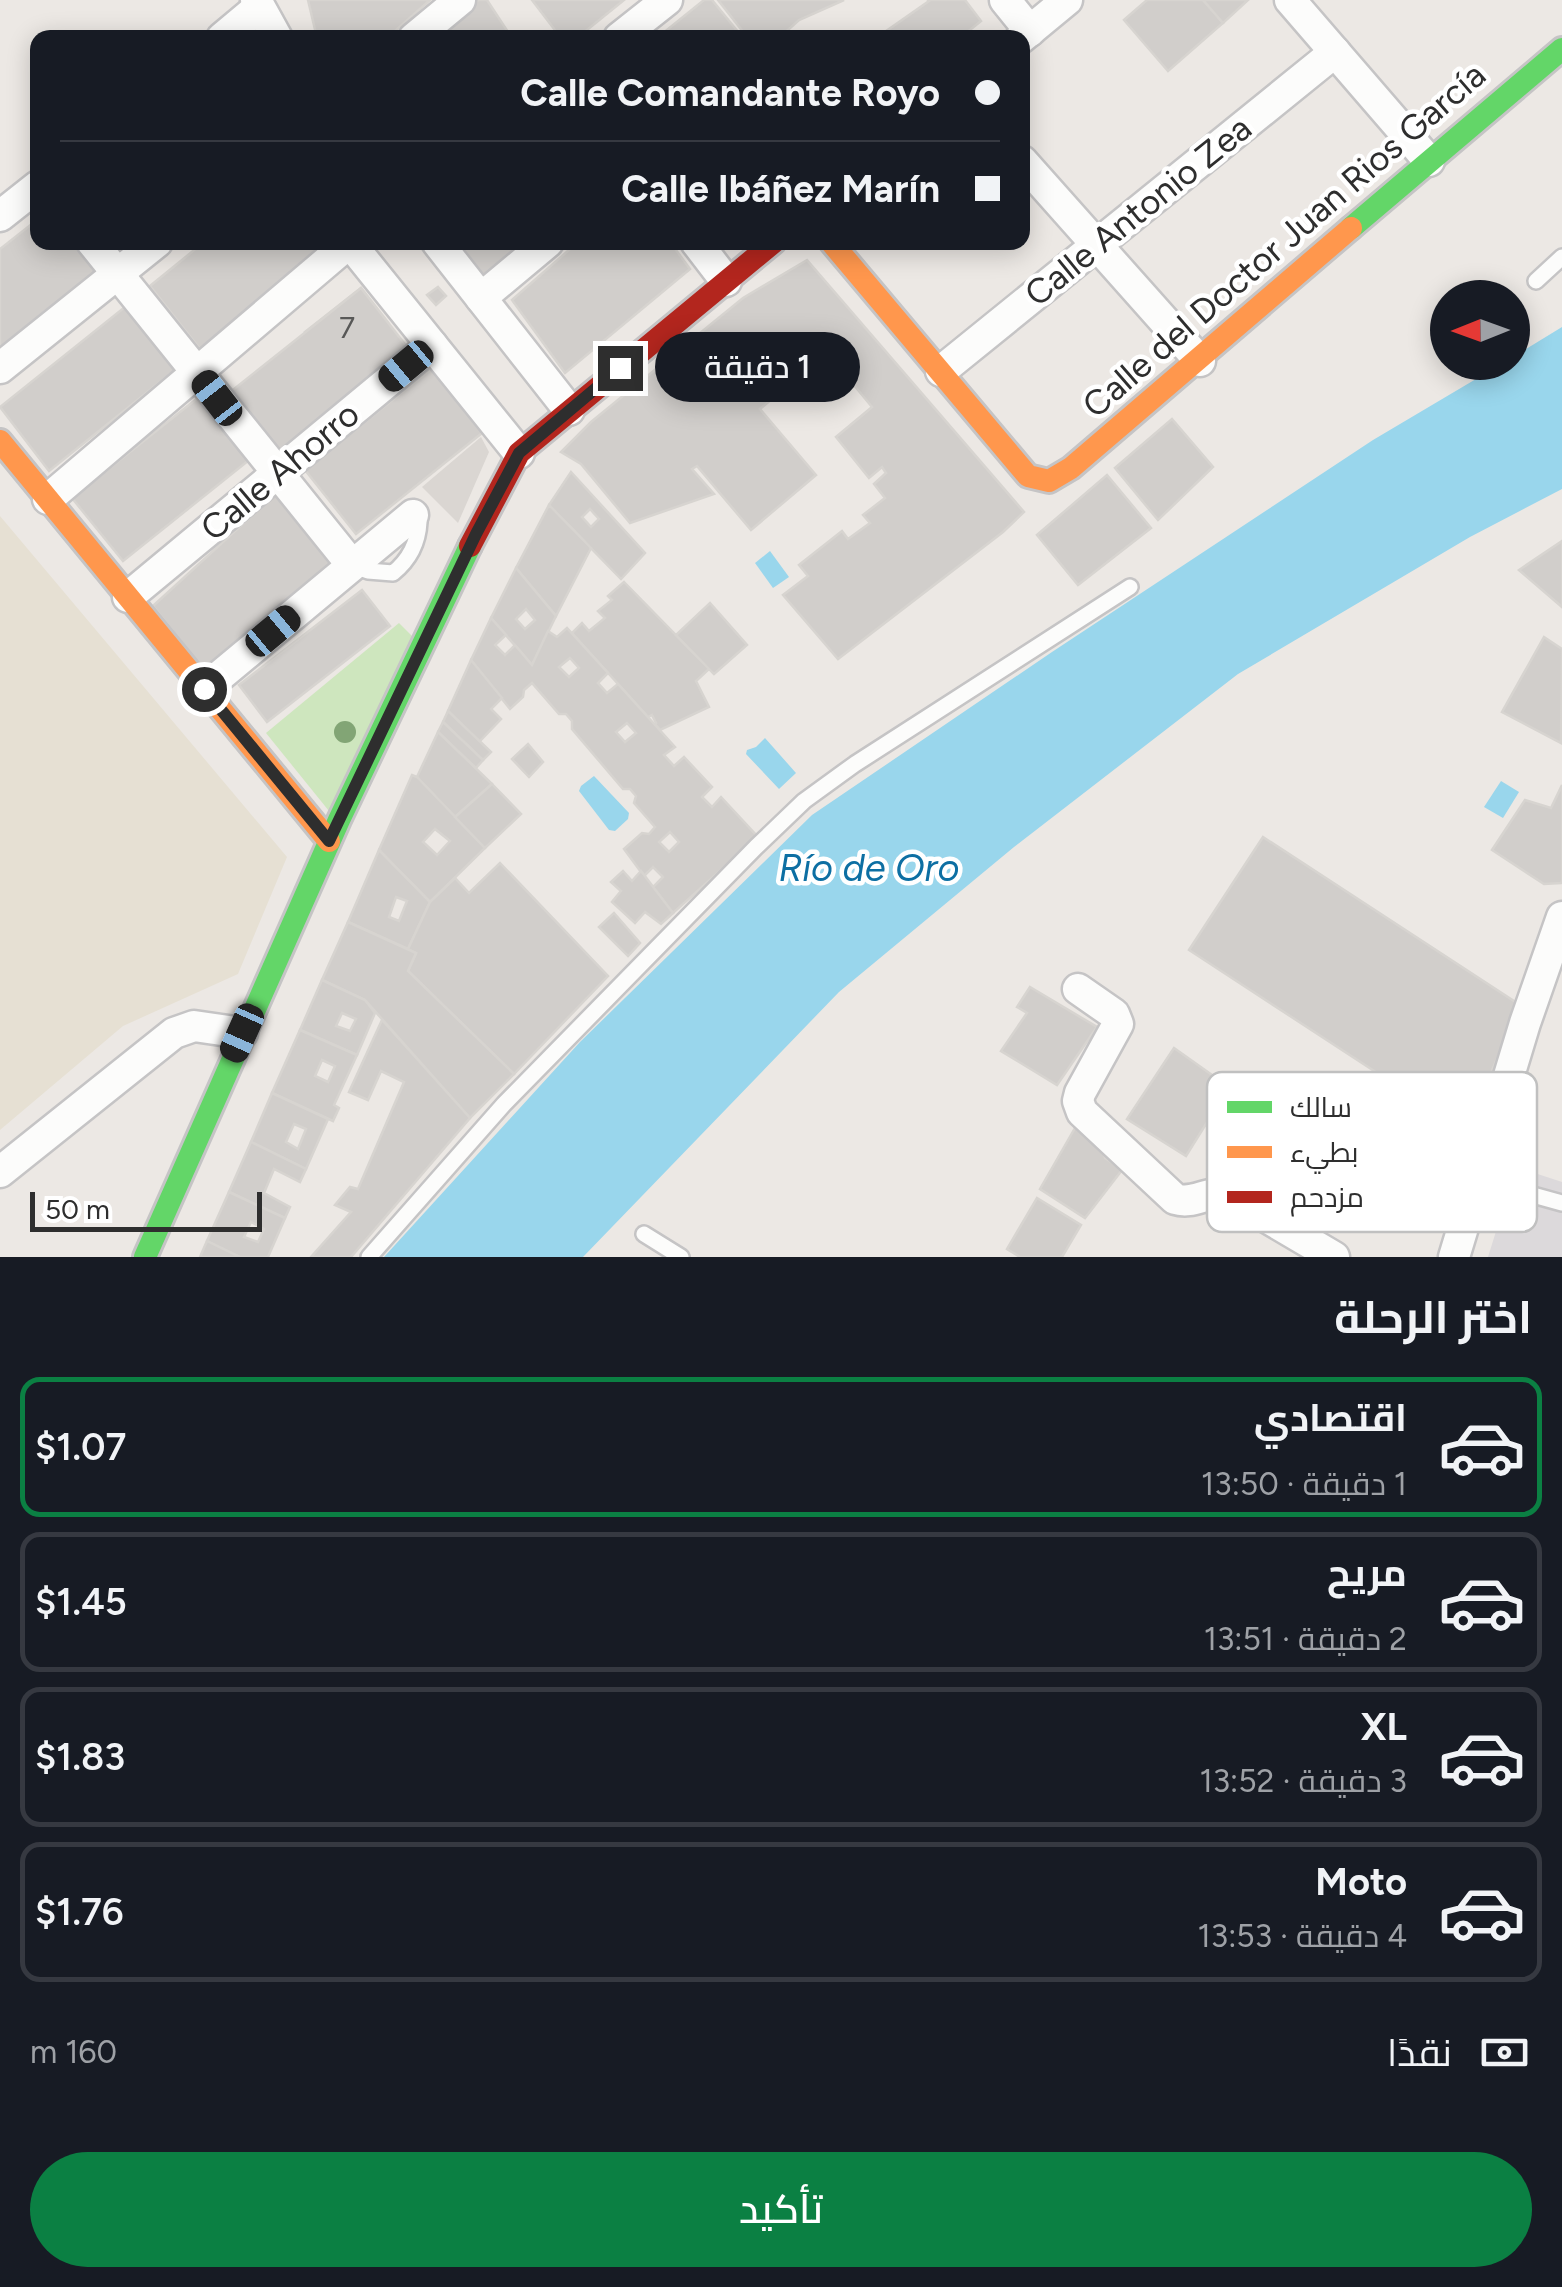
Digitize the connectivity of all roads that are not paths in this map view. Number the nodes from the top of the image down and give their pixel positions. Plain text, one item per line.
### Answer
1 (460, 0) edge
2 (667, 0) edge
3 (1005, 0) edge
4 (1067, 0) edge
5 (1290, 0) edge
6 (263, 2) edge
7 (231, 30) edge
8 (274, 30) edge
9 (424, 30) edge
10 (629, 30) edge
11 (1023, 30) edge
12 (1030, 30) edge
13 (1562, 49) edge
14 (1335, 52) junction
15 (1428, 160) junction
16 (1030, 169) edge
17 (30, 192) edge
18 (0, 216) edge
19 (1097, 245) junction
20 (98, 250) edge
21 (148, 250) edge
22 (341, 250) edge
23 (355, 250) edge
24 (443, 250) edge
25 (538, 250) edge
26 (702, 250) edge
27 (764, 250) edge
28 (838, 250) edge
29 (1562, 257) edge
30 (118, 274) junction
31 (726, 281) junction
32 (1536, 281) dead end
33 (481, 298) junction
34 (432, 345) junction
35 (1200, 361) junction
36 (0, 368) edge
37 (941, 371) junction
38 (197, 372) junction
39 (569, 410) junction
40 (0, 440) edge
41 (519, 453) junction
42 (278, 473) junction
43 (48, 499) junction
44 (413, 515) dead end
45 (352, 565) junction
46 (1130, 586) dead end
47 (128, 597) junction
48 (204, 689) junction
49 (329, 841) junction
50 (1562, 917) edge
51 (1078, 989) dead end
52 (242, 1033) junction
53 (1510, 1072) edge
54 (0, 1172) edge
55 (1207, 1195) edge
56 (1537, 1196) edge
57 (1562, 1204) edge
58 (1292, 1232) edge
59 (1461, 1232) edge
60 (644, 1234) dead end
61 (145, 1257) edge
62 (369, 1257) edge
63 (681, 1257) edge
64 (1334, 1257) edge
65 (1454, 1257) edge

1 - 9 street
2 - 10 street
3 - 11 street
4 - 12 street
5 - 14 street
6 - 7 street
6 - 8 street
13 - 15 street, Calle del Doctor Juan Rios García
14 - 15 street
14 - 19 street, Calle Antonio Zea
15 - 35 street, Calle del Doctor Juan Rios García
16 - 19 street
17 - 18 street
19 - 35 street
19 - 37 street, Calle Antonio Zea
20 - 30 street
21 - 30 street
22 - 38 street
23 - 34 street
24 - 33 street
25 - 33 street
26 - 31 street
27 - 31 street
28 - 37 street
29 - 32 lane
30 - 36 street
30 - 38 street
31 - 39 street
33 - 39 street
34 - 41 street
34 - 42 street, Calle Ahorro
35 - 37 street, Calle del Doctor Juan Rios García
38 - 42 street
38 - 43 street
39 - 41 street
40 - 43 street
41 - 49 street
42 - 45 street
42 - 47 street, Calle Ahorro
43 - 47 street
44 - 45 street
45 - 48 street
46 - 62 lane
47 - 48 street
48 - 49 street
49 - 52 street
50 - 53 street
51 - 55 street
52 - 54 street
52 - 61 street
56 - 57 lane
58 - 64 street
59 - 65 street
60 - 63 lane

